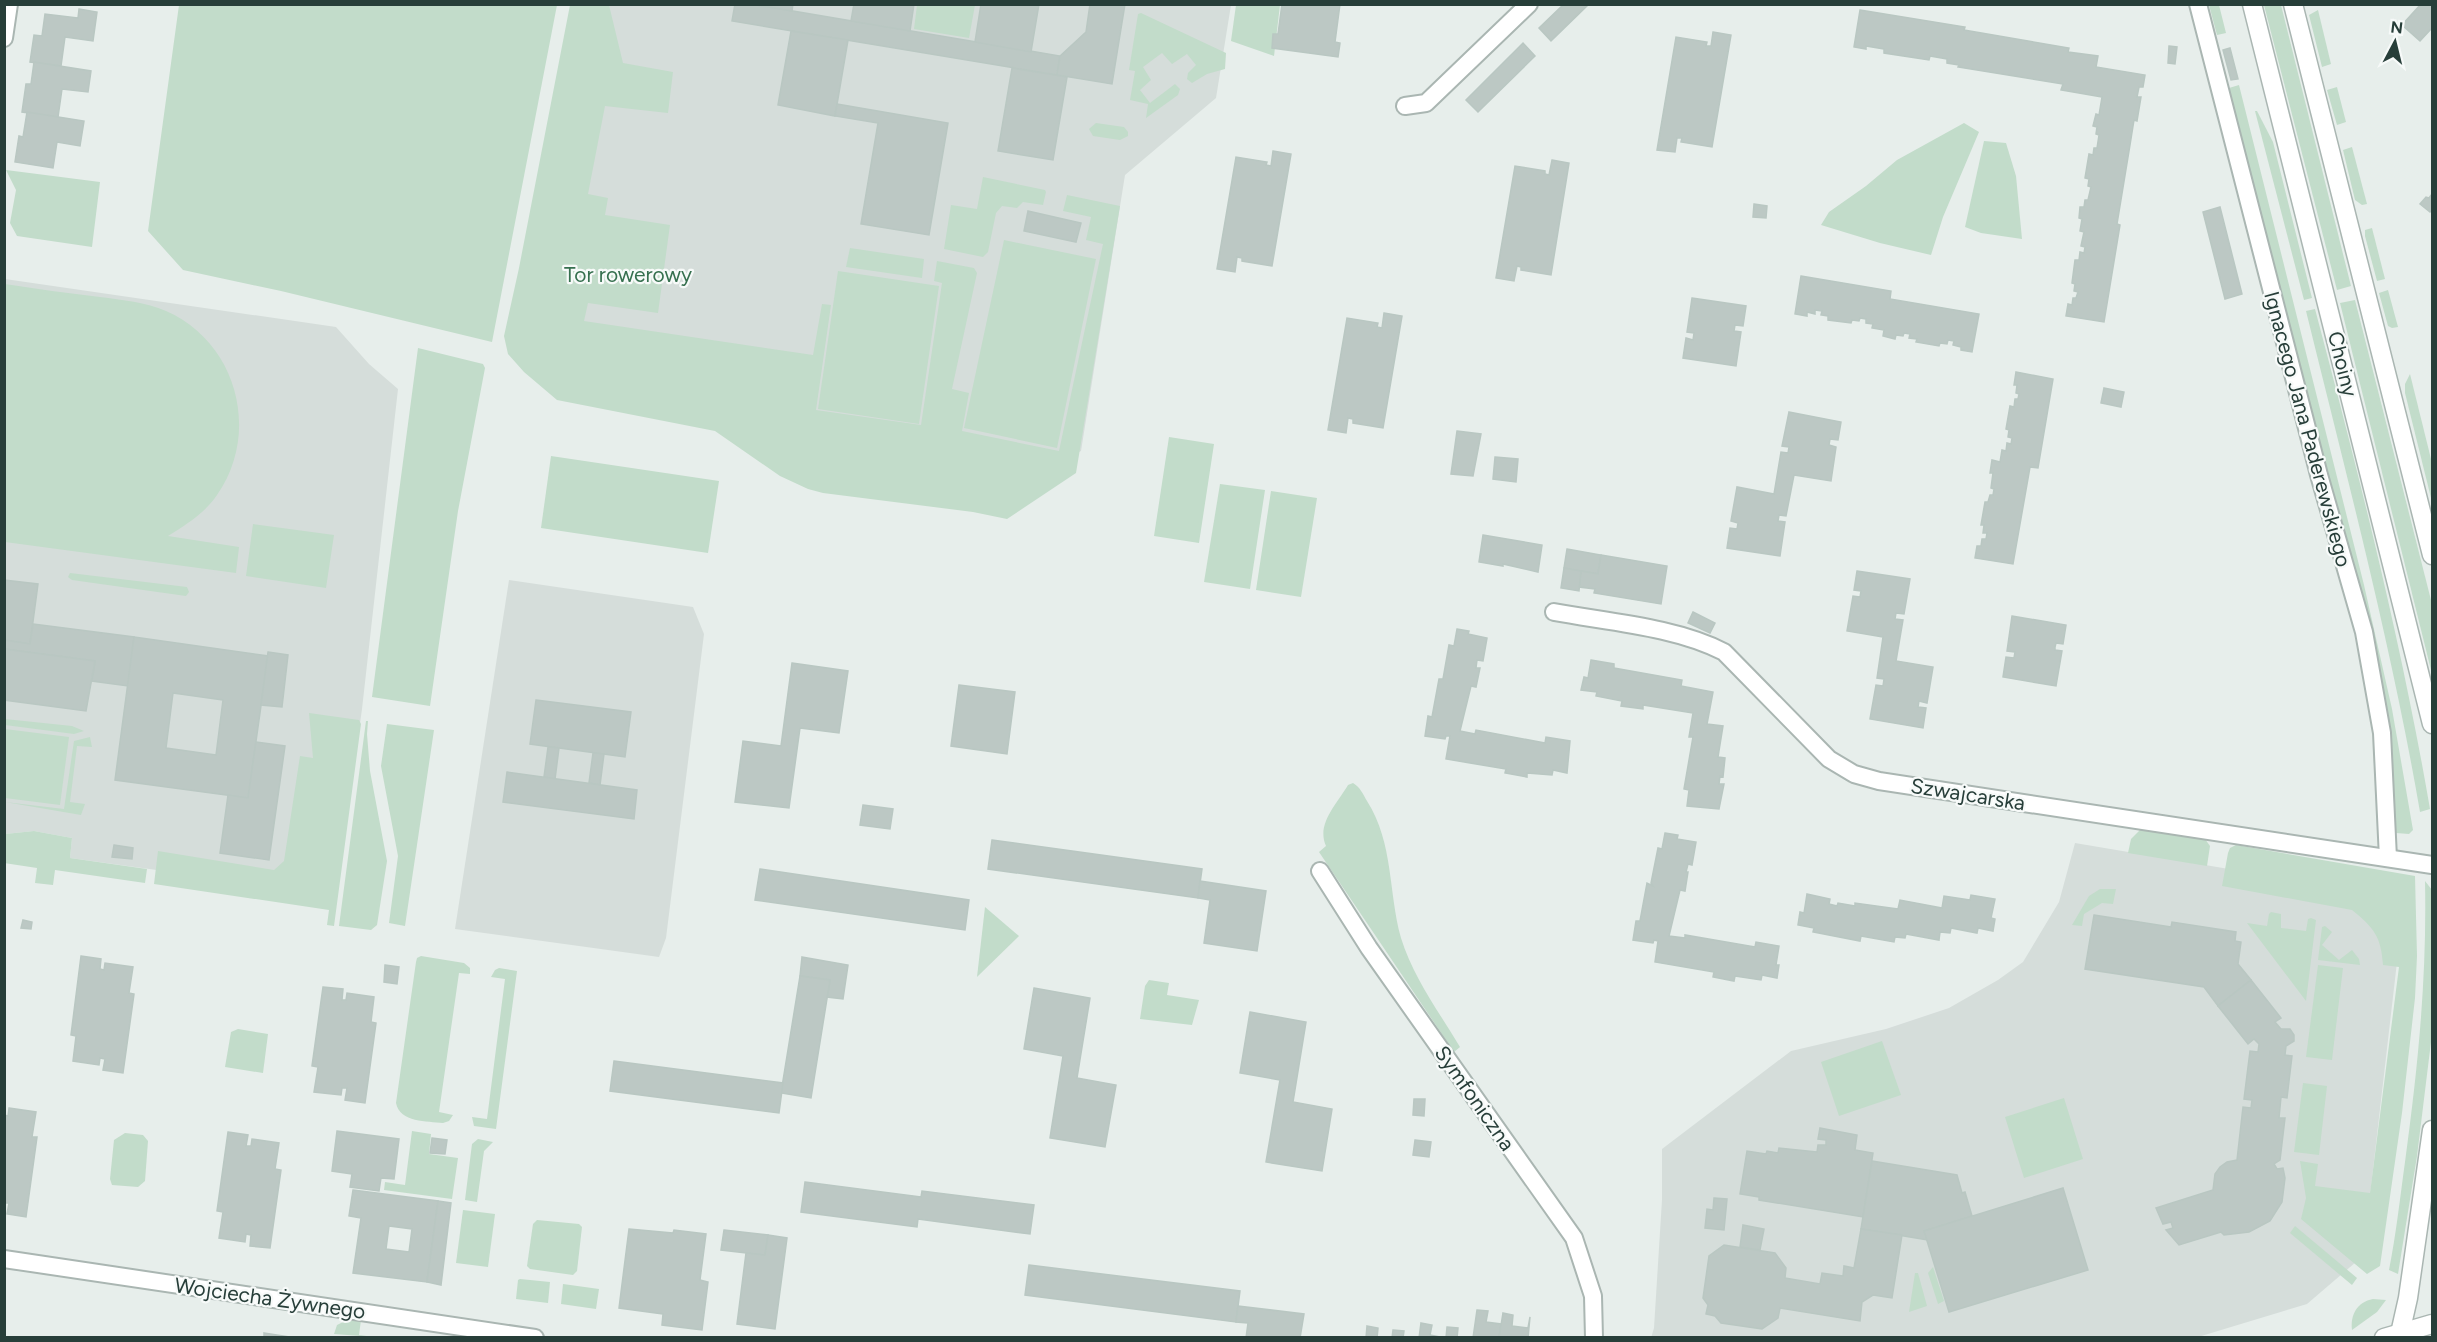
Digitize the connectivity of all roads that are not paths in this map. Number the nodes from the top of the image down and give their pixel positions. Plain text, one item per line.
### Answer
1 (9, 4) edge
2 (1529, 4) edge
3 (2198, 4) edge
4 (2252, 4) edge
5 (2293, 4) edge
6 (4, 38) edge
7 (1405, 106) dead end
8 (2433, 555) edge
9 (1554, 612) dead end
10 (2433, 724) edge
11 (2388, 858) junction
12 (2433, 865) edge
13 (1320, 871) dead end
14 (2433, 1130) edge
15 (4, 1259) edge
16 (2433, 1324) edge
17 (2394, 1336) edge
18 (535, 1338) edge
19 (1594, 1338) edge

1 - 6 street
2 - 7 street
3 - 11 street, Ignacego Jana Paderewskiego
4 - 10 street, Choiny
5 - 8 street, Choiny
9 - 11 street, Szwajcarska
11 - 12 street, Szwajcarska
13 - 19 street, Symfoniczna
14 - 17 street
15 - 18 street, Wojciecha Żywnego
16 - 17 street

